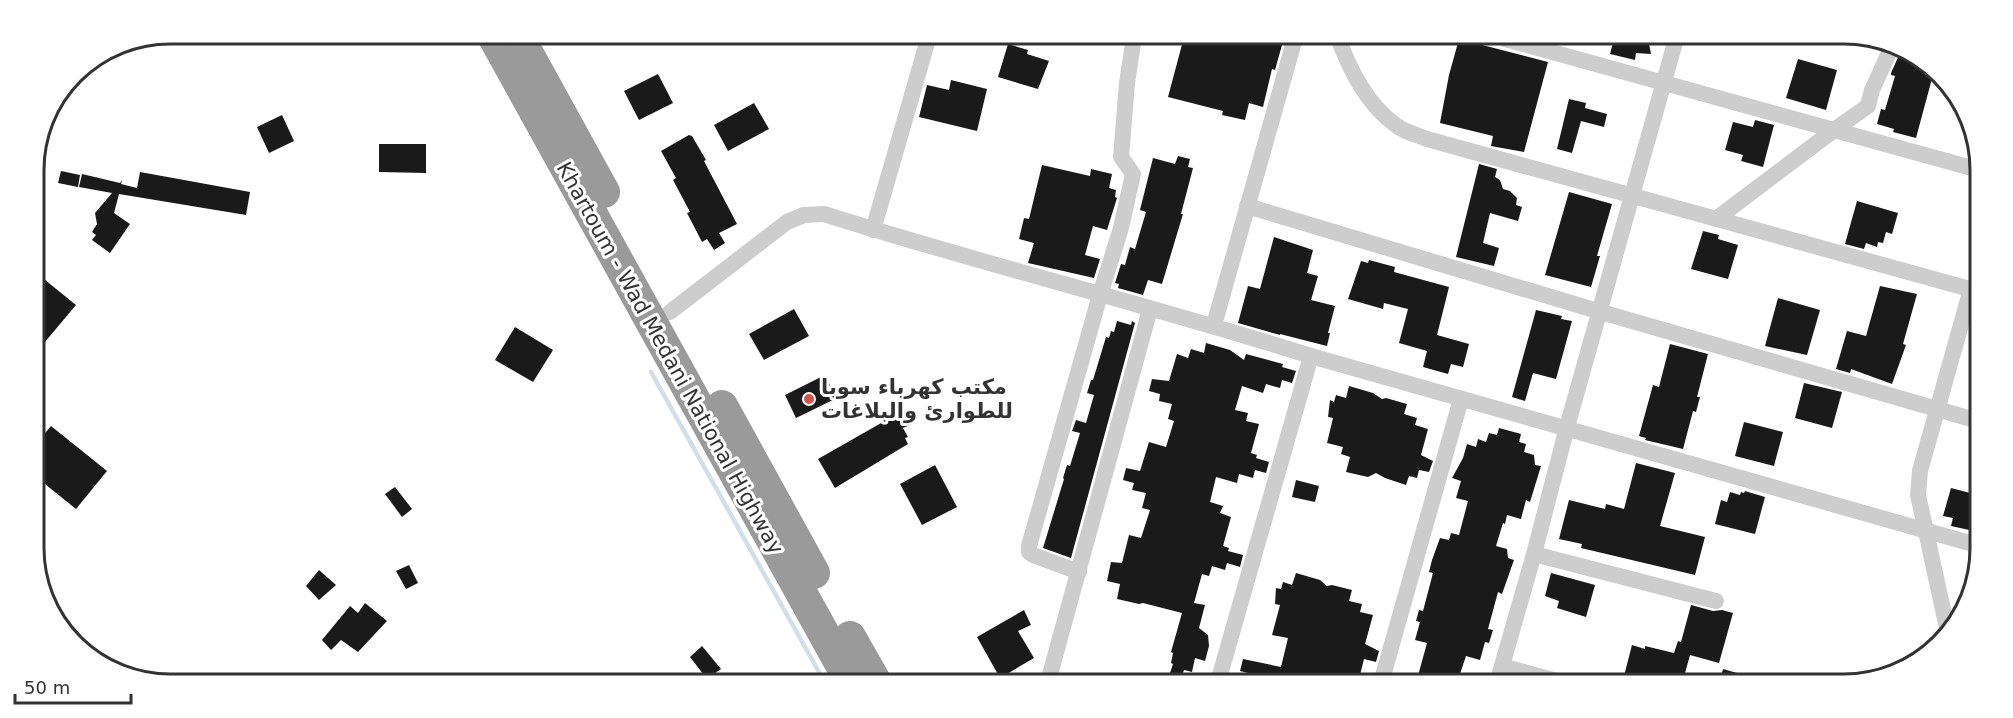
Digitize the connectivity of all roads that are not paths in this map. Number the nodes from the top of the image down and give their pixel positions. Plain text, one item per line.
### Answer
1 (498, 44) edge
2 (523, 44) edge
3 (927, 44) edge
4 (1133, 44) edge
5 (1293, 44) edge
6 (1340, 44) edge
7 (1523, 44) edge
8 (1675, 44) edge
9 (1889, 52) edge
10 (1664, 82) junction
11 (1834, 130) junction
12 (1970, 168) edge
13 (1633, 196) junction
14 (1247, 206) junction
15 (1716, 219) junction
16 (873, 230) junction
17 (1970, 289) edge
18 (1100, 295) junction
19 (1970, 304) edge
20 (1150, 309) junction
21 (670, 312) junction
22 (1601, 312) junction
23 (1214, 325) junction
24 (1311, 356) junction
25 (1461, 399) junction
26 (1939, 410) junction
27 (1970, 419) edge
28 (1567, 428) junction
29 (1928, 532) junction
30 (1970, 543) edge
31 (1534, 554) junction
32 (1079, 572) junction
33 (1716, 601) dead end
34 (1946, 621) edge
35 (1502, 666) junction
36 (846, 674) edge
37 (871, 674) edge
38 (1050, 674) edge
39 (1220, 674) edge
40 (1384, 674) edge
41 (1500, 674) edge
42 (1531, 674) edge

1 - 36 highway, Khartoum - Wad Medani National Highway
2 - 21 highway, Khartoum - Wad Medani National Highway
3 - 16 street
4 - 18 street
5 - 14 street
6 - 13 street
7 - 10 street
8 - 10 street
9 - 11 street
10 - 11 street
10 - 13 street
11 - 12 street
11 - 15 street
13 - 15 street
13 - 22 street
14 - 22 street
14 - 23 street
15 - 17 street
16 - 18 street
16 - 21 street
18 - 20 street
18 - 32 street
19 - 26 street
20 - 23 street
20 - 32 street
21 - 37 highway, Khartoum - Wad Medani National Highway
22 - 26 street
22 - 28 street
23 - 24 street
24 - 25 street
24 - 39 street
25 - 28 street
25 - 40 street
26 - 27 street
26 - 29 street
28 - 29 street
28 - 31 street
29 - 30 street
29 - 34 street
31 - 33 street
31 - 35 street
32 - 38 street
35 - 41 street
35 - 42 street

